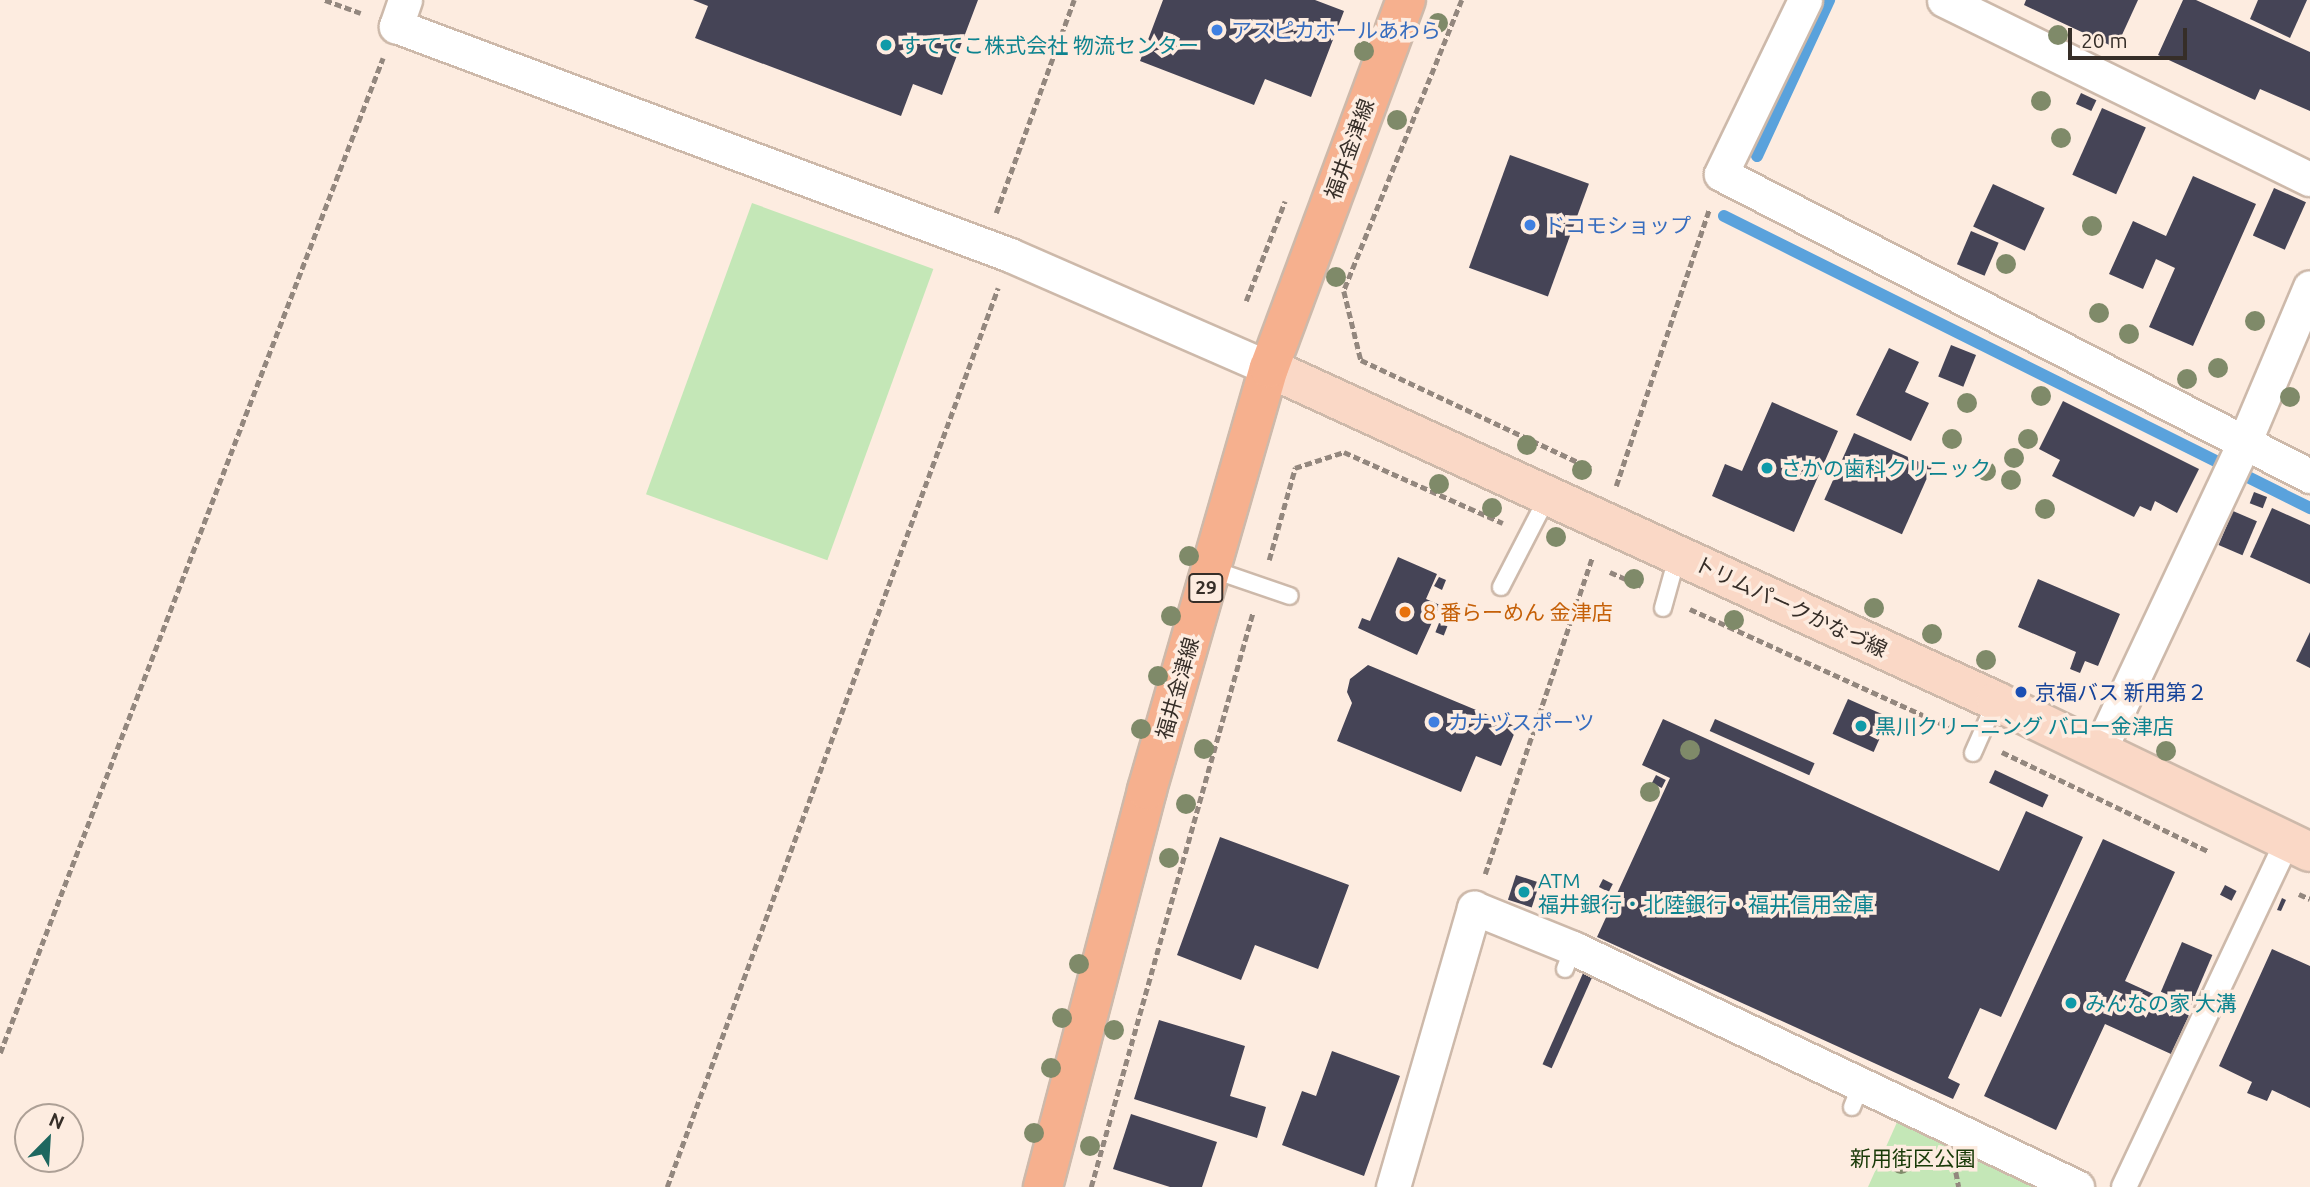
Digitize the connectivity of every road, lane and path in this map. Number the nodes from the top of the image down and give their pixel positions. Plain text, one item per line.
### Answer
1 (1074, 0) edge
2 (1406, 0) edge
3 (1462, 0) edge
4 (1805, 0) edge
5 (1944, 0) edge
6 (1990, 10) edge
7 (401, 13) edge
8 (1721, 174) junction
9 (2310, 179) edge
10 (997, 250) junction
11 (2310, 287) edge
12 (1269, 368) junction
13 (2244, 443) junction
14 (1591, 468) dead end
15 (2310, 476) edge
16 (1549, 493) junction
17 (1605, 520) junction
18 (1527, 534) junction
19 (1678, 554) junction
20 (1211, 569) junction
21 (1610, 572) dead end
22 (1261, 587) junction
23 (1501, 587) dead end
24 (1290, 596) dead end
25 (1664, 603) junction
26 (1996, 701) junction
27 (1975, 746) junction
28 (2099, 751) junction
29 (2298, 847) edge
30 (2269, 880) junction
31 (1474, 908) junction
32 (0, 1054) edge
33 (667, 1187) edge
34 (1043, 1187) edge
35 (1091, 1187) edge
36 (1393, 1187) edge
37 (2077, 1187) edge
38 (2124, 1187) edge

1 - 10 path
2 - 12 main road, 福井金津線 / 29
3 - 14 path
4 - 8 street
5 - 6 street
6 - 9 street
7 - 10 street
7 - 32 path
8 - 13 street
8 - 17 path
10 - 12 street
10 - 33 path
11 - 13 street
12 - 16 main road, トリムパークかなづ線
12 - 20 main road, 福井金津線 / 29
13 - 15 street
13 - 28 street
16 - 17 main road, トリムパークかなづ線
16 - 18 lane
17 - 19 main road, トリムパークかなづ線
17 - 31 path
18 - 22 path
18 - 23 lane
19 - 25 lane
19 - 26 main road, トリムパークかなづ線
20 - 22 lane
20 - 34 main road, 福井金津線 / 29
21 - 25 path
22 - 24 lane
22 - 35 path
25 - 27 path
26 - 27 lane
26 - 28 main road, トリムパークかなづ線
27 - 30 path
28 - 29 main road, トリムパークかなづ線
29 - 30 street
30 - 38 street
31 - 36 street
31 - 37 street

